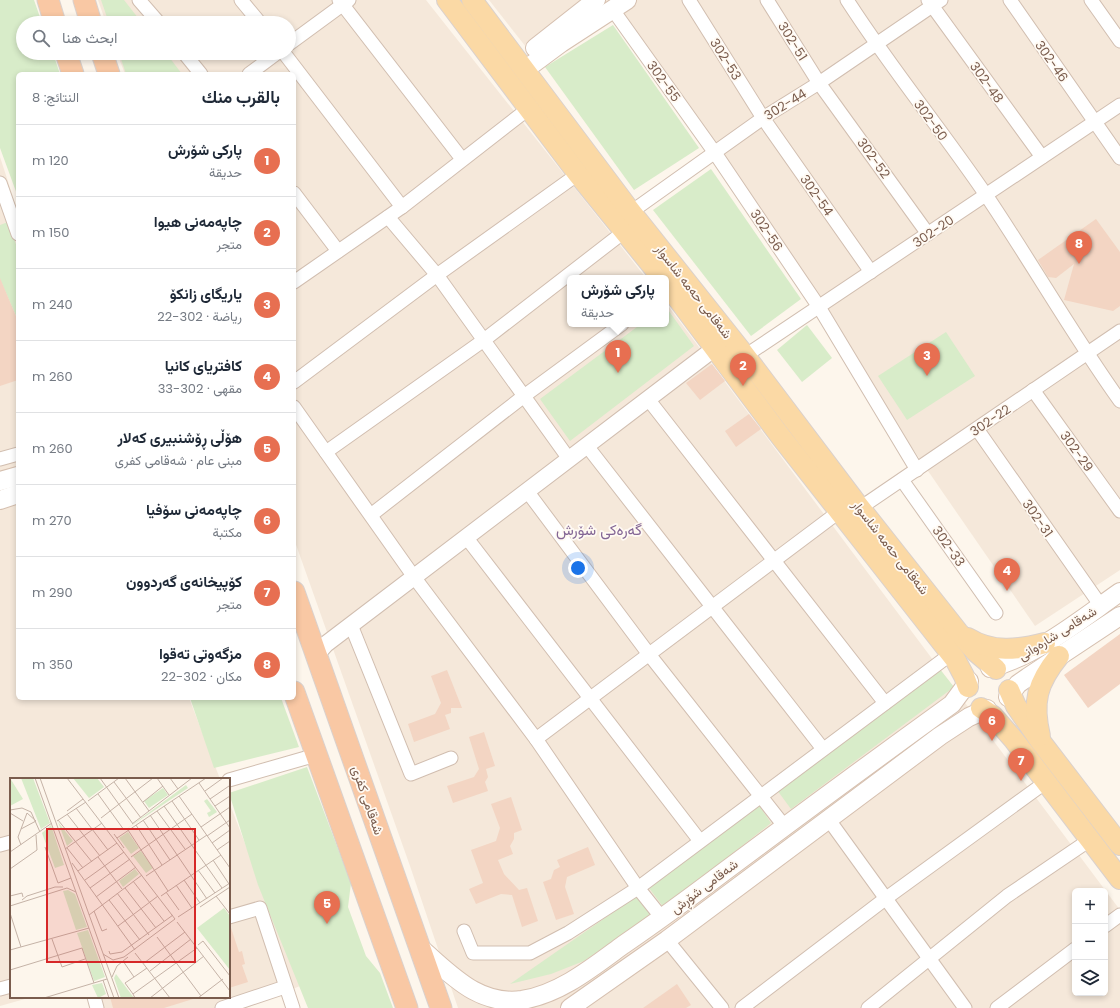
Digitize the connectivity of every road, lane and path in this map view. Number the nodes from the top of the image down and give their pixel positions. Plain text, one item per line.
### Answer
1 (48, 0) edge
2 (84, 0) edge
3 (139, 0) edge
4 (241, 0) edge
5 (447, 0) edge
6 (472, 0) edge
7 (628, 0) edge
8 (689, 0) edge
9 (768, 0) edge
10 (847, 0) edge
11 (1010, 0) edge
12 (1091, 0) edge
13 (343, 2) edge
14 (934, 2) edge
15 (586, 3) edge
16 (613, 10) junction
17 (54, 16) edge
18 (90, 16) edge
19 (153, 16) edge
20 (254, 16) edge
21 (558, 38) junction
22 (296, 39) edge
23 (1120, 41) edge
24 (876, 44) junction
25 (68, 60) edge
26 (104, 60) edge
27 (190, 60) edge
28 (268, 60) edge
29 (289, 60) edge
30 (522, 65) junction
31 (72, 72) edge
32 (108, 72) edge
33 (200, 72) edge
34 (252, 72) edge
35 (819, 83) junction
36 (1120, 105) edge
37 (528, 109) junction
38 (763, 118) junction
39 (1095, 122) junction
40 (715, 153) junction
41 (1042, 158) junction
42 (1120, 158) edge
43 (462, 159) junction
44 (578, 174) junction
45 (0, 183) edge
46 (986, 195) junction
47 (296, 196) edge
48 (402, 207) junction
49 (631, 212) junction
50 (388, 217) junction
51 (16, 228) edge
52 (625, 231) junction
53 (928, 234) junction
54 (338, 252) junction
55 (870, 272) junction
56 (437, 275) junction
57 (568, 275) edge
58 (658, 275) edge
59 (567, 276) edge
60 (296, 281) edge
61 (669, 289) edge
62 (819, 307) junction
63 (618, 327) edge
64 (1120, 331) edge
65 (484, 340) junction
66 (715, 348) junction
67 (1087, 354) junction
68 (745, 356) junction
69 (296, 381) edge
70 (1033, 390) junction
71 (524, 396) junction
72 (648, 399) junction
73 (1120, 401) edge
74 (296, 409) edge
75 (977, 429) junction
76 (587, 446) junction
77 (326, 452) junction
78 (16, 455) edge
79 (0, 459) edge
80 (569, 459) junction
81 (917, 470) junction
82 (16, 477) edge
83 (902, 480) junction
84 (0, 481) edge
85 (527, 491) junction
86 (16, 495) edge
87 (0, 500) edge
88 (860, 508) junction
89 (838, 510) junction
90 (1120, 511) edge
91 (371, 515) junction
92 (466, 537) junction
93 (879, 545) junction
94 (773, 559) junction
95 (414, 577) junction
96 (1120, 592) edge
97 (296, 598) edge
98 (711, 606) junction
99 (1101, 606) junction
100 (996, 613) dead end
101 (1120, 616) edge
102 (351, 625) junction
103 (958, 632) junction
104 (1057, 646) junction
105 (648, 653) junction
106 (316, 654) junction
107 (951, 654) junction
108 (993, 668) junction
109 (968, 684) junction
110 (1009, 693) junction
111 (296, 698) edge
112 (588, 698) junction
113 (885, 703) junction
114 (984, 709) junction
115 (930, 720) junction
116 (940, 736) junction
117 (536, 738) junction
118 (1041, 742) junction
119 (823, 749) junction
120 (316, 755) junction
121 (451, 758) dead end
122 (230, 780) edge
123 (1046, 782) junction
124 (761, 796) junction
125 (829, 820) junction
126 (785, 827) junction
127 (1091, 839) junction
128 (700, 841) junction
129 (10, 842) edge
130 (0, 845) edge
131 (1120, 846) edge
132 (1106, 860) junction
133 (1120, 879) edge
134 (638, 888) junction
135 (885, 899) junction
136 (408, 914) junction
137 (1120, 915) edge
138 (230, 917) edge
139 (662, 918) junction
140 (378, 923) junction
141 (1108, 924) edge
142 (464, 931) dead end
143 (667, 940) junction
144 (419, 947) junction
145 (1072, 951) edge
146 (930, 960) junction
147 (580, 976) junction
148 (10, 986) edge
149 (285, 987) junction
150 (0, 989) edge
151 (590, 993) junction
152 (94, 998) edge
153 (572, 1007) edge
154 (97, 1008) edge
155 (222, 1008) edge
156 (293, 1008) edge
157 (407, 1008) edge
158 (441, 1008) edge
159 (722, 1008) edge
160 (742, 1008) edge
161 (868, 1008) edge
162 (965, 1008) edge
163 (997, 1008) edge

1 - 17 highway
2 - 18 highway
3 - 19 street
4 - 20 street
5 - 37 main road, شەقامی حەمە شاسوار
6 - 30 main road, شەقامی حەمە شاسوار
7 - 16 main road
8 - 38 street, 302-53
9 - 35 street, 302-51
10 - 24 street, 302-50
11 - 39 street, 302-46
12 - 23 street
13 - 22 street
13 - 43 street
14 - 24 street, 302-44
14 - 41 street, 302-48
15 - 21 main road
16 - 21 main road
16 - 40 street, 302-55
21 - 30 main road
24 - 35 street, 302-44
24 - 46 street, 302-50
25 - 31 highway
26 - 32 highway
27 - 33 street
28 - 34 street
29 - 48 street
30 - 49 main road, شەقامی حەمە شاسوار
35 - 38 street, 302-44
35 - 53 street, 302-52
36 - 39 street, 302-20
37 - 43 street
37 - 44 main road, شەقامی حەمە شاسوار
38 - 40 street, 302-44
38 - 55 street, 302-54
39 - 41 street, 302-20
39 - 42 street, 302-46
40 - 49 street, 302-44
40 - 62 street, 302-56
41 - 46 street, 302-20
43 - 48 street
44 - 52 main road, شەقامی حەمە شاسوار
44 - 56 street
45 - 51 street
46 - 53 street, 302-20
46 - 67 street, 302-50
47 - 54 street
48 - 50 street
49 - 68 main road, شەقامی حەمە شاسوار
50 - 54 street
50 - 56 street
52 - 57 street
52 - 58 main road, شەقامی حەمە شاسوار
53 - 55 street, 302-20
54 - 60 street
55 - 62 street, 302-20
56 - 65 street
56 - 69 street
59 - 65 street
61 - 66 main road, شەقامی حەمە شاسوار
62 - 68 street, 302-20
62 - 81 street, 302-56
63 - 71 street
64 - 67 street, 302-22
65 - 71 street
65 - 77 street
66 - 72 street
66 - 89 main road, شەقامی حەمە شاسوار
67 - 70 street, 302-22
67 - 73 street, 302-50
68 - 88 main road, شەقامی حەمە شاسوار
70 - 75 street, 302-22
70 - 90 street, 302-29
71 - 80 street
71 - 91 street
72 - 76 street
72 - 94 street
74 - 77 street
75 - 81 street, 302-22
75 - 99 street, 302-31
76 - 80 street
76 - 98 street
77 - 91 street
78 - 79 street
80 - 85 street
81 - 83 street, 302-22
82 - 84 main road
83 - 88 street, 302-22
83 - 100 street, 302-33
85 - 92 street
85 - 105 street
86 - 87 main road
88 - 93 main road, شەقامی حەمە شاسوار
89 - 93 main road, شەقامی حەمە شاسوار
89 - 94 street
91 - 95 street
92 - 95 street
92 - 112 street
93 - 103 main road, شەقامی حەمە شاسوار
93 - 107 main road, شەقامی حەمە شاسوار
94 - 98 street
94 - 113 street
95 - 102 street
95 - 117 street
96 - 99 main road, شەقامی شارەوانی
97 - 106 highway, شەقامی کفری
98 - 105 street
98 - 119 street
99 - 104 main road, شەقامی شارەوانی
101 - 104 main road, شەقامی شارەوانی
102 - 106 street
102 - 121 street
103 - 104 main road
103 - 108 main road, شەقامی حەمە شاسوار
104 - 108 main road, شەقامی شارەوانی
104 - 110 main road, شەقامی شارەوانی
104 - 118 main road
105 - 112 street
105 - 124 street
106 - 136 highway, شەقامی کفری
107 - 109 main road, شەقامی حەمە شاسوار
107 - 113 street
108 - 109 main road
108 - 110 main road
109 - 114 main road
109 - 115 main road, شەقامی شۆڕش
110 - 114 main road
110 - 118 main road
111 - 120 highway
112 - 117 street
112 - 128 street
113 - 119 street
114 - 116 main road, شەقامی شۆڕش
114 - 123 main road
115 - 116 main road
115 - 126 main road, شەقامی شۆڕش
116 - 125 main road, شەقامی شۆڕش
117 - 134 street
118 - 131 main road
119 - 124 street
120 - 122 street
120 - 140 highway
123 - 127 main road
123 - 135 street
124 - 126 street
124 - 128 street
125 - 135 street
125 - 143 main road, شەقامی شۆڕش
126 - 139 main road, شەقامی شۆڕش
127 - 132 main road
127 - 146 street
128 - 134 street
129 - 130 street
131 - 132 main road
132 - 133 main road
134 - 139 street
134 - 142 street
135 - 146 street
135 - 160 street
136 - 140 highway
136 - 144 highway, شەقامی کفری
137 - 141 street
138 - 149 street
139 - 147 main road, شەقامی شۆڕش
140 - 157 highway
143 - 151 main road, شەقامی شۆڕش
143 - 159 street
144 - 147 main road, شەقامی شۆڕش
144 - 158 highway, شەقامی کفری
145 - 163 street
146 - 161 street
146 - 162 street
147 - 151 main road
148 - 150 street
149 - 155 street
149 - 156 street
151 - 153 main road, شەقامی شۆڕش
152 - 154 street

